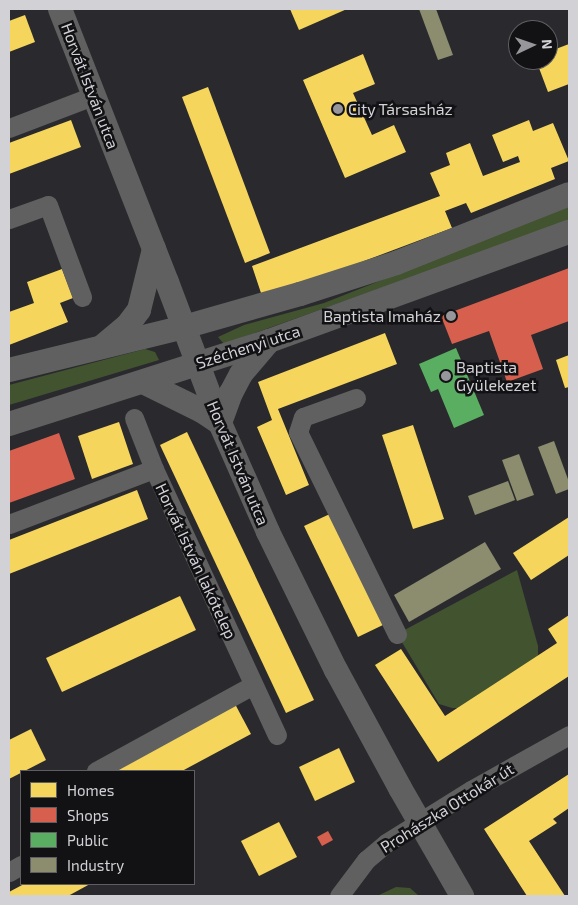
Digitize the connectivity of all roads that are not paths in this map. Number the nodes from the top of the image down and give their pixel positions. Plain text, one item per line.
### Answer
1 (60, 9) edge
2 (93, 96) junction
3 (9, 128) edge
4 (569, 194) edge
5 (9, 219) edge
6 (569, 232) edge
7 (154, 249) junction
8 (82, 297) dead end
9 (184, 327) junction
10 (269, 341) junction
11 (103, 346) junction
12 (197, 363) junction
13 (9, 370) edge
14 (143, 382) junction
15 (356, 398) dead end
16 (134, 418) dead end
17 (220, 423) junction
18 (9, 424) edge
19 (154, 469) junction
20 (9, 524) edge
21 (397, 634) dead end
22 (253, 686) junction
23 (277, 735) dead end
24 (569, 735) edge
25 (98, 770) edge
26 (420, 822) junction
27 (20, 866) edge
28 (9, 872) edge
29 (339, 896) edge
30 (462, 896) edge

1 - 2 main road, Horvát István utca
2 - 3 street
2 - 7 main road, Horvát István utca
4 - 9 main road
5 - 8 street
6 - 10 main road, Széchenyi utca
7 - 9 main road, Horvát István utca
7 - 11 main road
9 - 11 main road
9 - 12 main road, Horvát István utca
10 - 12 main road, Széchenyi utca
10 - 17 main road
11 - 13 main road
12 - 14 main road, Széchenyi utca
12 - 17 main road, Horvát István utca
14 - 17 main road
14 - 18 main road, Széchenyi utca
15 - 21 street
16 - 19 street
17 - 26 main road, Horvát István utca
19 - 20 street, Horvát István lakótelep
19 - 22 street, Horvát István lakótelep
22 - 23 street, Horvát István lakótelep
22 - 25 street
24 - 26 street, Prohászka Ottokár út
26 - 29 street, Prohászka Ottokár út
26 - 30 main road, Horvát István utca
27 - 28 street

